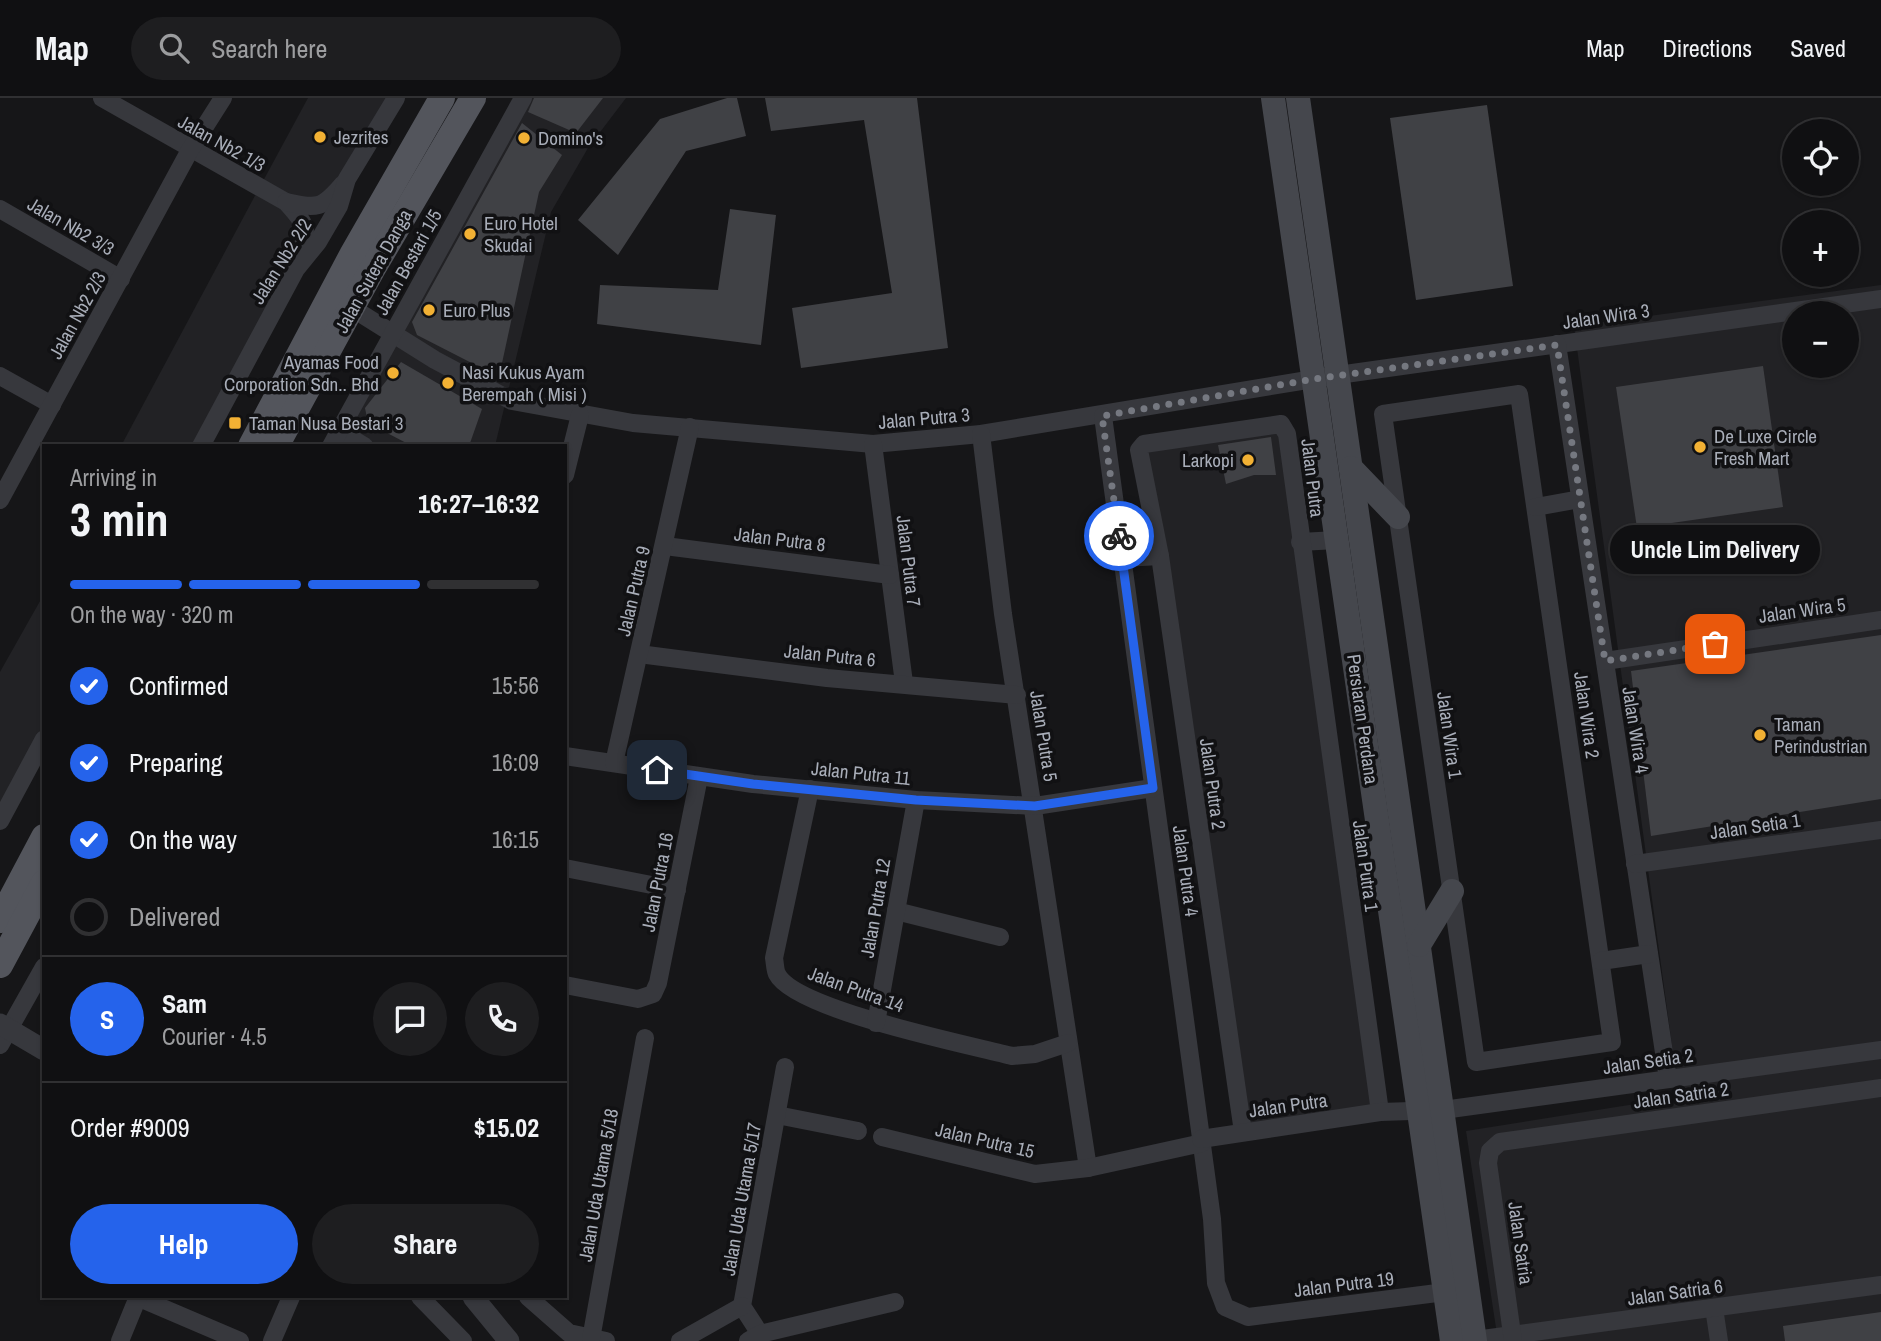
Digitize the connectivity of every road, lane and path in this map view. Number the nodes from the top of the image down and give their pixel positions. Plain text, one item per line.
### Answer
1 (102, 98) edge
2 (223, 98) edge
3 (396, 98) edge
4 (442, 98) edge
5 (473, 98) edge
6 (523, 98) edge
7 (1273, 98) edge
8 (1298, 98) edge
9 (190, 150) junction
10 (347, 179) junction
11 (285, 202) junction
12 (0, 209) edge
13 (296, 269) junction
14 (121, 279) junction
15 (1881, 299) edge
16 (352, 308) junction
17 (393, 333) junction
18 (1557, 345) junction
19 (0, 376) edge
20 (1326, 377) junction
21 (52, 405) junction
22 (1383, 414) joint
23 (580, 415) junction
24 (1102, 416) junction
25 (1281, 424) joint
26 (690, 427) junction
27 (981, 435) junction
28 (335, 439) edge
29 (202, 444) edge
30 (252, 444) edge
31 (277, 444) edge
32 (356, 444) edge
33 (873, 444) junction
34 (567, 467) edge
35 (1351, 468) junction
36 (1580, 499) junction
37 (0, 500) edge
38 (1536, 507) junction
39 (1398, 517) junction
40 (1337, 540) junction
41 (1300, 542) junction
42 (665, 546) junction
43 (1160, 556) junction
44 (1122, 558) junction
45 (890, 575) junction
46 (1881, 620) edge
47 (639, 654) junction
48 (1605, 661) junction
49 (904, 683) junction
50 (1017, 695) junction
51 (42, 743) edge
52 (567, 755) edge
53 (614, 763) junction
54 (699, 776) junction
55 (1153, 788) junction
56 (810, 789) junction
57 (916, 800) junction
58 (1035, 806) junction
59 (0, 821) edge
60 (1881, 831) edge
61 (42, 841) edge
62 (1635, 864) junction
63 (567, 867) edge
64 (42, 887) edge
65 (677, 890) junction
66 (1452, 891) junction
67 (896, 911) junction
68 (0, 920) edge
69 (1000, 937) dead end
70 (1419, 945) junction
71 (1649, 954) junction
72 (1601, 961) junction
73 (0, 965) edge
74 (42, 970) edge
75 (567, 985) edge
76 (876, 1023) junction
77 (2, 1033) edge
78 (645, 1038) dead end
79 (1612, 1042) joint
80 (1068, 1043) junction
81 (42, 1049) edge
82 (1881, 1050) edge
83 (785, 1067) dead end
84 (1668, 1079) junction
85 (1881, 1088) edge
86 (1431, 1110) junction
87 (1380, 1112) junction
88 (777, 1115) junction
89 (858, 1131) dead end
90 (1243, 1132) junction
91 (882, 1137) dead end
92 (1201, 1141) junction
93 (1490, 1151) joint
94 (1088, 1168) junction
95 (1881, 1285) edge
96 (1445, 1292) junction
97 (138, 1298) edge
98 (140, 1298) edge
99 (291, 1298) edge
100 (420, 1298) edge
101 (474, 1298) edge
102 (529, 1298) edge
103 (895, 1302) dead end
104 (742, 1306) junction
105 (1714, 1308) junction
106 (1248, 1317) joint
107 (754, 1337) edge
108 (1513, 1338) edge
109 (599, 1340) edge
110 (120, 1341) edge
111 (240, 1341) edge
112 (272, 1341) edge
113 (463, 1341) edge
114 (509, 1341) edge
115 (680, 1341) edge
116 (1452, 1341) edge
117 (1475, 1341) edge
118 (1719, 1341) edge

1 - 9 street, Jalan Nb2 1/3
2 - 9 street, Jalan Nb2 2/3
3 - 10 street, Jalan Nb2 2/2
4 - 30 main road, Jalan Sutera Danga
5 - 16 main road, Jalan Sutera Danga
6 - 17 street, Jalan Bestari 1/5
7 - 20 main road, Persiaran Perdana
8 - 20 main road, Persiaran Perdana
9 - 11 street, Jalan Nb2 1/3
9 - 14 street, Jalan Nb2 2/3
10 - 11 street, Jalan Nb2 1/3
10 - 13 street, Jalan Nb2 2/2
11 - 13 street, Jalan Nb2 1/3
12 - 14 street, Jalan Nb2 3/3
13 - 29 street, Jalan Nb2 2/2
14 - 21 street, Jalan Nb2 2/3
15 - 18 street, Jalan Wira 3
16 - 17 street, Jalan Putra 3
16 - 31 main road, Jalan Sutera Danga
17 - 23 street, Jalan Putra 3
17 - 28 street, Jalan Bestari 1/5
18 - 20 street, Jalan Wira 3
18 - 36 street, Jalan Wira 4
19 - 21 street
20 - 24 street, Jalan Putra 3
20 - 35 main road, Persiaran Perdana
20 - 40 main road, Persiaran Perdana
21 - 37 street, Jalan Nb2 2/3
22 - 38 street, Jalan Wira 2
22 - 39 street, Jalan Wira 1
23 - 26 street, Jalan Putra 3
23 - 34 street
24 - 27 street, Jalan Putra 3
24 - 44 street, Jalan Putra 4
25 - 41 street, Jalan Putra
25 - 43 street, Jalan Putra 2
26 - 33 street, Jalan Putra 3
26 - 42 street, Jalan Putra 9
27 - 33 street, Jalan Putra 3
27 - 50 street, Jalan Putra 5
28 - 32 street
33 - 45 street, Jalan Putra 7
35 - 39 main road
35 - 70 main road, Persiaran Perdana
36 - 38 street
36 - 48 street, Jalan Wira 4
38 - 72 street, Jalan Wira 2
39 - 66 street, Jalan Wira 1
40 - 41 street, Jalan Putra
40 - 86 main road, Persiaran Perdana
41 - 87 street, Jalan Putra 1
42 - 45 street, Jalan Putra 8
42 - 47 street, Jalan Putra 9
43 - 44 street
43 - 90 street, Jalan Putra 2
44 - 55 street, Jalan Putra 4
45 - 49 street, Jalan Putra 7
46 - 48 street, Jalan Wira 5
47 - 49 street, Jalan Putra 6
47 - 53 street, Jalan Putra 9
48 - 62 street, Jalan Wira 4
49 - 50 street, Jalan Putra 6
50 - 58 street, Jalan Putra 5
51 - 59 street
52 - 53 street, Jalan Putra 11
53 - 54 street, Jalan Putra 11
54 - 56 street, Jalan Putra 11
54 - 65 street, Jalan Putra 16
55 - 58 street, Jalan Putra 11
55 - 92 street, Jalan Putra 4
56 - 57 street, Jalan Putra 11
56 - 76 street, Jalan Putra 14
57 - 58 street, Jalan Putra 11
57 - 67 street, Jalan Putra 12
58 - 80 street, Jalan Putra 5
60 - 62 street, Jalan Setia 1
61 - 68 main road
62 - 71 street, Jalan Wira 4
63 - 65 street
64 - 73 main road
65 - 75 street, Jalan Putra 16
66 - 70 main road
66 - 79 street, Jalan Wira 1
67 - 69 street
67 - 76 street, Jalan Putra 12
70 - 86 main road, Persiaran Perdana
71 - 72 street
71 - 84 street, Jalan Wira 4
72 - 79 street, Jalan Wira 2
74 - 77 street
76 - 80 street, Jalan Putra 14
77 - 81 street
78 - 109 street, Jalan Uda Utama 5/18
80 - 94 street, Jalan Putra 5
82 - 84 street, Jalan Setia 2
83 - 88 street, Jalan Uda Utama 5/17
84 - 86 street, Jalan Setia 2
85 - 93 street, Jalan Satria 2
86 - 87 street, Jalan Setia 2
86 - 96 main road, Persiaran Perdana
86 - 117 main road, Persiaran Perdana
87 - 90 street, Jalan Putra
88 - 89 street
88 - 104 street, Jalan Uda Utama 5/17
90 - 92 street, Jalan Putra
91 - 94 street, Jalan Putra 15
92 - 94 street, Jalan Putra 15
92 - 106 street, Jalan Putra 4
93 - 108 street, Jalan Satria
95 - 105 street, Jalan Satria 6
96 - 106 street, Jalan Putra 19
96 - 116 main road, Persiaran Perdana
97 - 110 street
98 - 111 street
99 - 112 street
100 - 113 street
101 - 114 street
102 - 109 street
103 - 107 street
104 - 107 street
104 - 115 street
105 - 108 street, Jalan Satria 6
105 - 118 street
108 - 117 street, Jalan Satria 6

